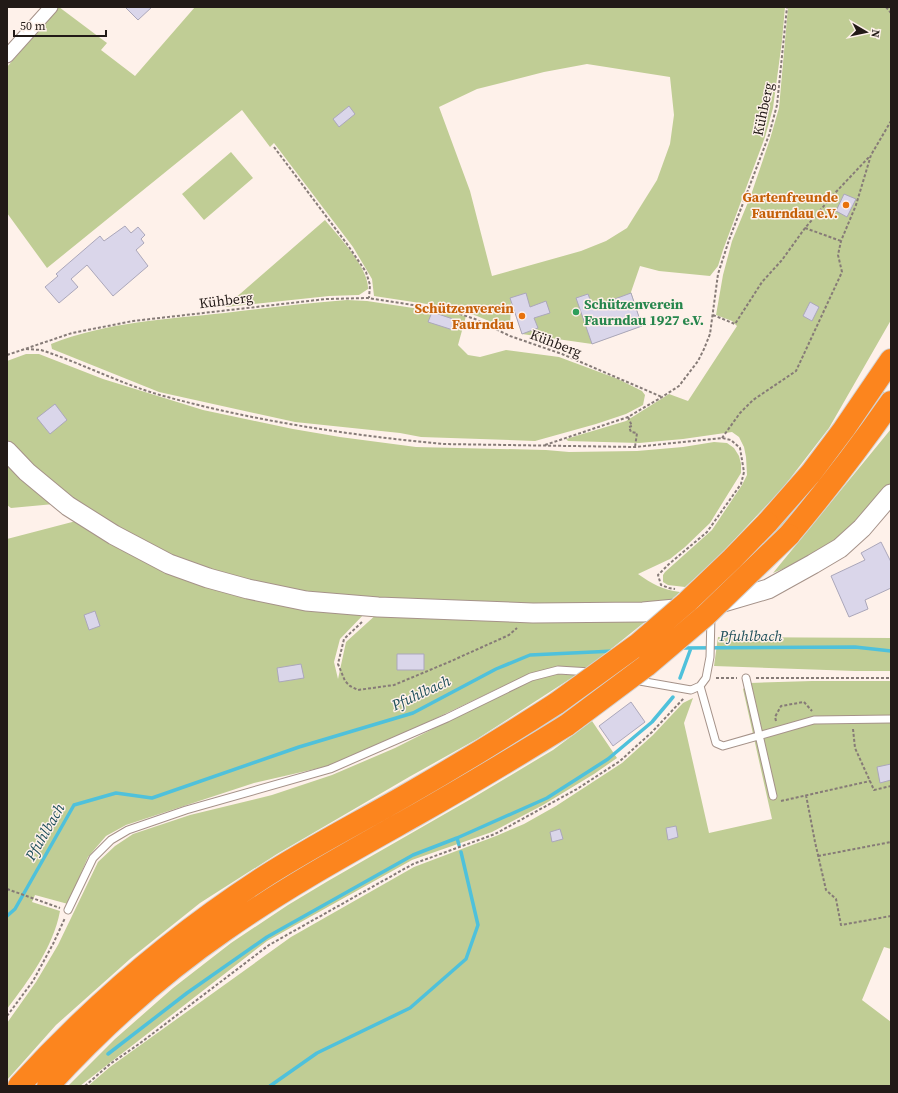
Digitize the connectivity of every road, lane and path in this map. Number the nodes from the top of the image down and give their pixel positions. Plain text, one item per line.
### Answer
1 (51, 7) edge
2 (786, 7) edge
3 (886, 7) edge
4 (891, 12) edge
5 (7, 56) edge
6 (891, 121) edge
7 (274, 147) dead end
8 (871, 155) junction
9 (806, 228) junction
10 (842, 241) junction
11 (370, 298) junction
12 (713, 315) junction
13 (26, 349) junction
14 (7, 355) edge
15 (891, 360) edge
16 (662, 397) junction
17 (891, 402) edge
18 (628, 417) junction
19 (722, 438) junction
20 (542, 446) junction
21 (635, 447) junction
22 (7, 451) edge
23 (891, 494) edge
24 (658, 575) dead end
25 (712, 605) junction
26 (378, 607) junction
27 (533, 613) junction
28 (706, 678) junction
29 (746, 678) junction
30 (891, 678) edge
31 (700, 686) junction
32 (691, 690) junction
33 (891, 719) edge
34 (814, 720) junction
35 (852, 720) junction
36 (778, 730) junction
37 (759, 736) junction
38 (870, 781) junction
39 (891, 786) edge
40 (806, 795) junction
41 (773, 796) joint
42 (891, 842) edge
43 (818, 856) junction
44 (7, 890) edge
45 (68, 910) junction
46 (891, 916) edge
47 (7, 1016) edge
48 (19, 1086) edge
49 (48, 1086) edge
50 (85, 1086) edge

1 - 5 street
2 - 12 path, Kühberg
3 - 4 path
6 - 8 path
7 - 11 path
8 - 9 path
8 - 10 path
9 - 10 path
9 - 12 path
10 - 19 path
11 - 13 path, Kühberg
11 - 16 path, Kühberg
12 - 16 path, Kühberg
13 - 14 path, Kühberg
13 - 20 path
15 - 48 highway, bridge
16 - 18 path
17 - 49 highway, bridge
18 - 20 path
18 - 21 path
19 - 21 path
19 - 24 path
20 - 21 path
22 - 26 street
23 - 25 street
25 - 27 street
25 - 28 lane
26 - 27 street
26 - 27 path
28 - 29 path
28 - 31 lane
29 - 30 path
29 - 37 lane
31 - 32 lane
31 - 37 lane
32 - 45 lane
32 - 50 path
33 - 35 lane
34 - 35 lane
34 - 36 lane
34 - 36 path
35 - 38 path
36 - 37 lane
37 - 41 lane
38 - 39 path
38 - 40 path
40 - 41 path
40 - 43 path
42 - 43 path
43 - 46 path
44 - 45 path
45 - 47 path

